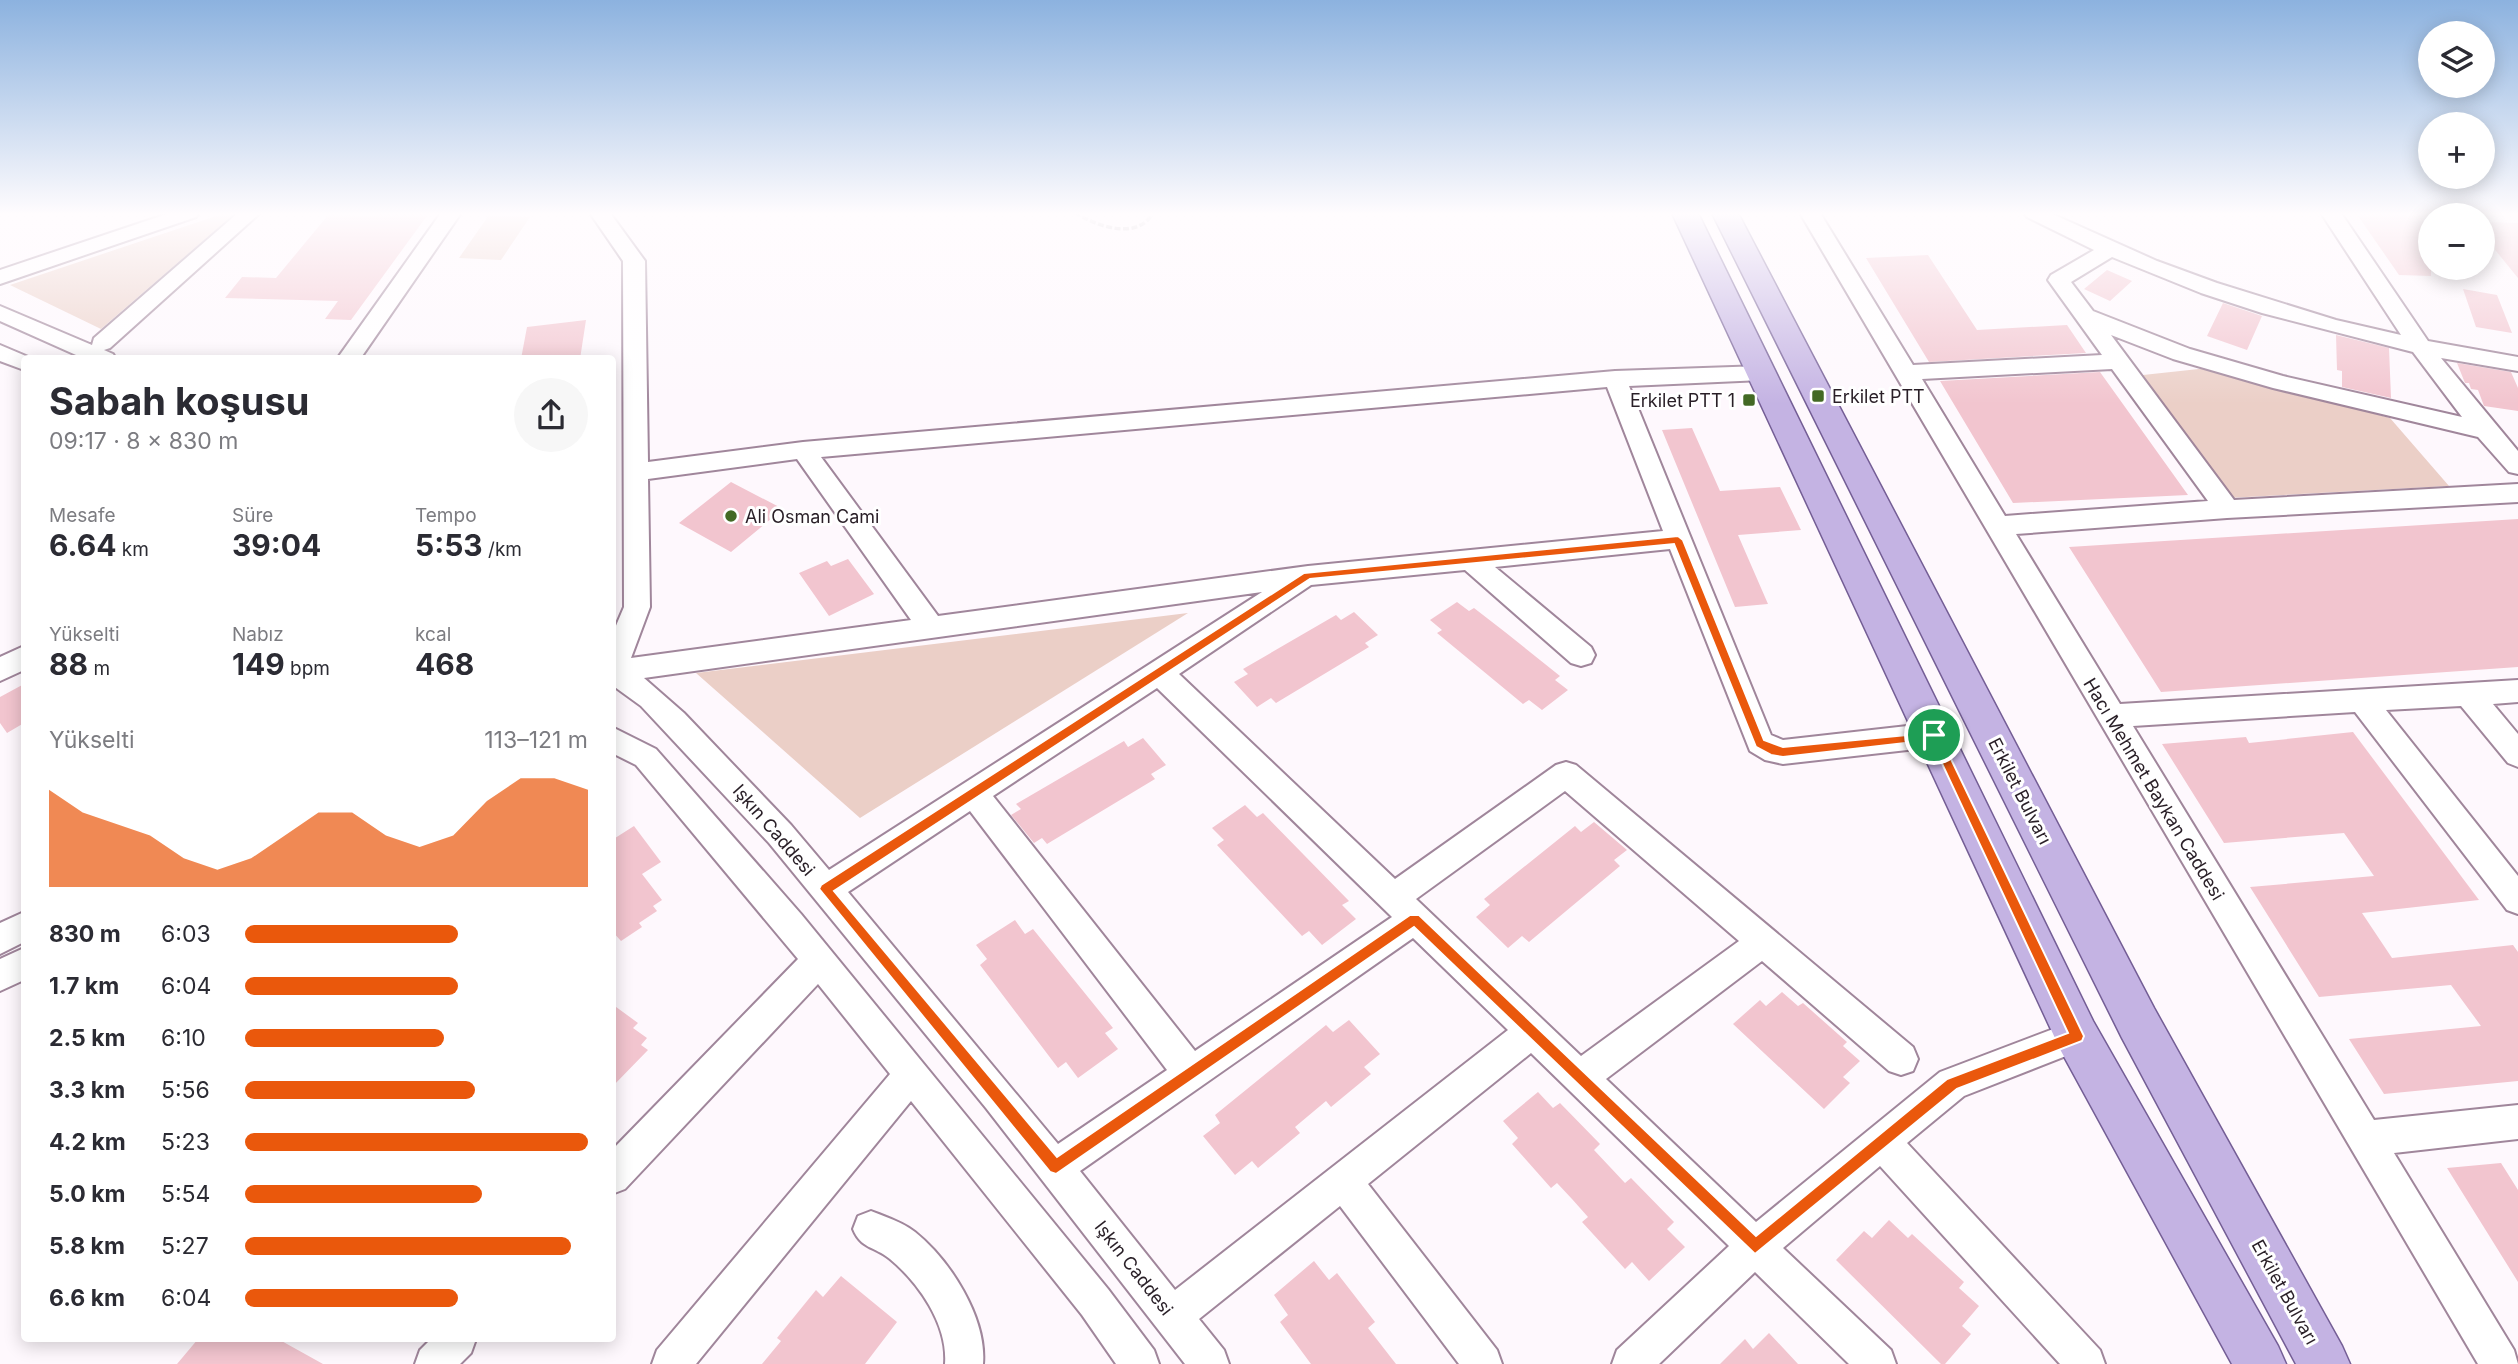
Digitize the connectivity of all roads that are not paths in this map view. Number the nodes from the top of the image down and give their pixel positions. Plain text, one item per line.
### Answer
1 (183, 277) edge
2 (406, 277) edge
3 (634, 277) edge
4 (1716, 277) edge
5 (1757, 277) edge
6 (1847, 277) edge
7 (2065, 277) edge
8 (2180, 277) edge
9 (2373, 277) edge
10 (0, 313) edge
11 (2085, 316) junction
12 (2419, 346) junction
13 (104, 351) edge
14 (0, 352) edge
15 (351, 355) edge
16 (2119, 361) junction
17 (21, 362) edge
18 (2518, 364) edge
19 (1762, 373) junction
20 (1904, 373) junction
21 (1615, 379) junction
22 (2483, 430) junction
23 (803, 450) junction
24 (2518, 466) edge
25 (636, 472) junction
26 (2518, 493) edge
27 (2227, 509) junction
28 (1996, 526) junction
29 (1678, 540) junction
30 (636, 553) junction
31 (1468, 558) junction
32 (616, 570) edge
33 (1308, 576) junction
34 (930, 626) junction
35 (1581, 655) dead end
36 (21, 659) edge
37 (616, 663) edge
38 (0, 670) edge
39 (616, 671) edge
40 (1159, 672) junction
41 (616, 673) edge
42 (2518, 691) edge
43 (2468, 694) junction
44 (2362, 701) junction
45 (2110, 716) junction
46 (1934, 735) junction
47 (616, 741) edge
48 (2518, 755) edge
49 (973, 793) junction
50 (825, 889) junction
51 (2518, 900) edge
52 (1404, 909) junction
53 (21, 928) edge
54 (0, 939) edge
55 (1763, 942) junction
56 (819, 960) junction
57 (21, 965) edge
58 (0, 976) edge
59 (1532, 1032) junction
60 (2077, 1036) junction
61 (1900, 1059) dead end
62 (912, 1073) junction
63 (1191, 1074) junction
64 (1580, 1078) junction
65 (2518, 1122) edge
66 (2363, 1139) junction
67 (1882, 1142) junction
68 (1056, 1167) junction
69 (616, 1172) edge
70 (1343, 1181) junction
71 (871, 1228) dead end
72 (1755, 1247) junction
73 (1172, 1316) junction
74 (671, 1364) edge
75 (964, 1364) edge
76 (1140, 1364) edge
77 (1210, 1364) edge
78 (1483, 1364) edge
79 (1631, 1364) edge
80 (1877, 1364) edge
81 (2085, 1364) edge
82 (2260, 1364) edge
83 (2324, 1364) edge
84 (2500, 1364) edge

1 - 13 street
2 - 15 street
3 - 25 street
4 - 19 main road
5 - 83 main road, Erkilet Bulvarı
6 - 20 street, Hacı Mehmet Baykan Caddesi
7 - 11 street
8 - 12 street
9 - 12 street
10 - 13 street
11 - 16 street
11 - 22 street
12 - 18 street
12 - 22 street
14 - 17 street
16 - 20 street
16 - 27 street
19 - 21 street
19 - 46 main road
20 - 28 street, Hacı Mehmet Baykan Caddesi
21 - 23 street
21 - 29 street
22 - 24 street
23 - 25 street
23 - 34 street
25 - 30 street
26 - 27 street
27 - 28 street
28 - 45 street, Hacı Mehmet Baykan Caddesi
29 - 31 street
29 - 46 street
30 - 32 street
30 - 37 street
31 - 33 street
31 - 35 street
33 - 34 street
33 - 40 street
34 - 39 street
36 - 38 street
40 - 49 street
40 - 52 street
41 - 50 street, Işkın Caddesi
42 - 43 street
43 - 44 street
43 - 48 street
44 - 45 street
44 - 51 street
45 - 66 street, Hacı Mehmet Baykan Caddesi
46 - 60 main road
47 - 56 street
49 - 50 street
49 - 63 street
50 - 68 street, Işkın Caddesi
52 - 55 street
52 - 59 street
52 - 63 street
53 - 54 street
55 - 61 street
55 - 64 street
56 - 62 street
56 - 69 street
57 - 58 street
59 - 64 street
59 - 70 street
60 - 67 street
60 - 82 main road
62 - 74 street
62 - 76 street
63 - 68 street
64 - 72 street
65 - 66 street
66 - 84 street, Hacı Mehmet Baykan Caddesi
67 - 72 street
67 - 81 street
68 - 73 street, Işkın Caddesi
70 - 73 street
70 - 78 street
71 - 75 street
72 - 79 street
72 - 80 street
73 - 77 street, Işkın Caddesi

